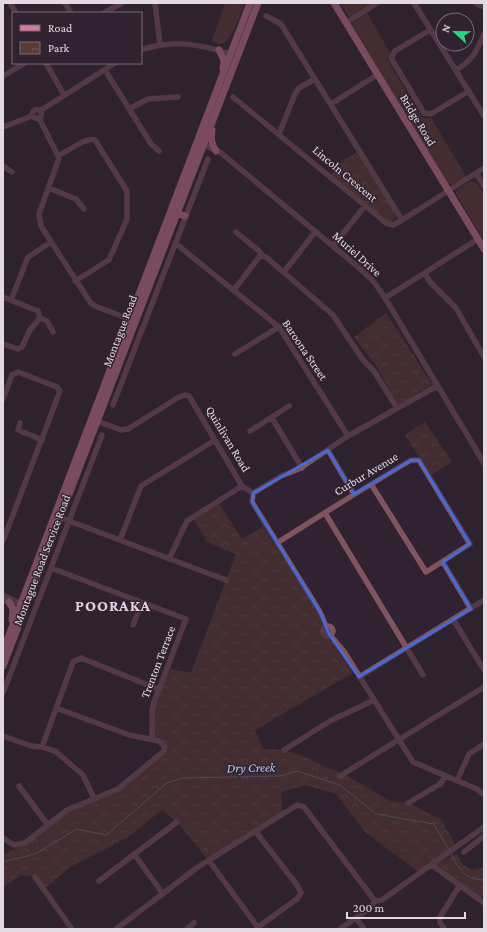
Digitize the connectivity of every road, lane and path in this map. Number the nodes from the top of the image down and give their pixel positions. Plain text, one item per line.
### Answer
1 (10, 3) edge
2 (65, 3) edge
3 (122, 3) edge
4 (155, 3) edge
5 (250, 3) edge
6 (258, 3) edge
7 (334, 3) edge
8 (376, 3) edge
9 (414, 3) edge
10 (476, 3) edge
11 (484, 7) edge
12 (15, 12) edge
13 (70, 12) edge
14 (106, 12) edge
15 (266, 16) dead end
16 (346, 23) junction
17 (430, 30) junction
18 (484, 34) edge
19 (160, 45) junction
20 (142, 50) edge
21 (219, 50) junction
22 (234, 55) junction
23 (23, 64) edge
24 (47, 64) edge
25 (114, 64) edge
26 (105, 70) junction
27 (456, 70) junction
28 (378, 75) junction
29 (3, 76) edge
30 (222, 77) junction
31 (315, 79) junction
32 (469, 91) junction
33 (64, 95) junction
34 (178, 97) dead end
35 (233, 97) dead end
36 (331, 104) junction
37 (129, 109) junction
38 (40, 111) junction
39 (483, 113) edge
40 (32, 116) junction
41 (39, 118) junction
42 (213, 120) junction
43 (3, 127) edge
44 (279, 134) junction
45 (200, 144) junction
46 (159, 150) dead end
47 (216, 151) junction
48 (58, 155) junction
49 (208, 158) dead end
50 (3, 166) edge
51 (484, 168) edge
52 (12, 172) dead end
53 (476, 173) junction
54 (484, 186) edge
55 (49, 188) junction
56 (448, 191) junction
57 (365, 206) junction
58 (84, 209) dead end
59 (174, 212) junction
60 (185, 216) junction
61 (402, 220) junction
62 (236, 232) dead end
63 (315, 232) junction
64 (478, 239) junction
65 (51, 242) junction
66 (175, 242) junction
67 (333, 246) junction
68 (484, 249) edge
69 (263, 256) junction
70 (284, 272) junction
71 (425, 274) junction
72 (75, 281) junction
73 (234, 290) junction
74 (3, 297) edge
75 (385, 298) junction
76 (11, 300) junction
77 (40, 318) junction
78 (132, 320) junction
79 (279, 327) junction
80 (53, 332) dead end
81 (3, 344) edge
82 (235, 354) dead end
83 (484, 357) edge
84 (437, 386) junction
85 (3, 399) edge
86 (114, 405) dead end
87 (289, 406) dead end
88 (397, 408) junction
89 (272, 418) junction
90 (94, 420) junction
91 (20, 423) dead end
92 (250, 431) dead end
93 (102, 435) dead end
94 (348, 436) junction
95 (42, 440) junction
96 (215, 440) junction
97 (328, 450) junction
98 (484, 463) edge
99 (302, 468) junction
100 (371, 484) junction
101 (242, 486) junction
102 (253, 493) junction
103 (354, 494) junction
104 (324, 513) junction
105 (57, 517) junction
106 (69, 521) junction
107 (120, 540) junction
108 (3, 541) edge
109 (277, 543) junction
110 (169, 559) junction
111 (443, 562) junction
112 (51, 568) junction
113 (226, 580) dead end
114 (3, 595) edge
115 (484, 600) edge
116 (6, 601) edge
117 (142, 603) junction
118 (24, 605) junction
119 (470, 609) junction
120 (454, 619) junction
121 (133, 625) dead end
122 (11, 630) junction
123 (406, 648) junction
124 (3, 650) edge
125 (3, 666) edge
126 (484, 670) edge
127 (423, 675) dead end
128 (359, 677) junction
129 (484, 687) edge
130 (158, 689) junction
131 (3, 693) edge
132 (374, 700) junction
133 (56, 708) junction
134 (3, 736) edge
135 (152, 738) junction
136 (398, 741) junction
137 (484, 744) edge
138 (42, 747) junction
139 (284, 750) dead end
140 (340, 776) dead end
141 (446, 776) junction
142 (457, 781) junction
143 (19, 786) dead end
144 (484, 795) edge
145 (94, 798) junction
146 (408, 803) dead end
147 (177, 822) dead end
148 (48, 825) junction
149 (483, 827) edge
150 (256, 832) junction
151 (484, 836) edge
152 (3, 838) edge
153 (464, 852) dead end
154 (134, 854) junction
155 (210, 862) junction
156 (432, 865) junction
157 (35, 877) dead end
158 (98, 881) dead end
159 (460, 885) junction
160 (163, 894) junction
161 (375, 901) junction
162 (484, 903) edge
163 (356, 918) junction
164 (194, 923) dead end
165 (259, 928) edge
166 (72, 929) edge
167 (116, 929) edge
168 (187, 929) edge
169 (340, 929) edge
170 (364, 929) edge
171 (445, 929) edge

1 - 12 street
2 - 13 street
3 - 14 street
4 - 19 street
5 - 22 main road, Montague Road
6 - 22 main road, Montague Road
7 - 16 main road, Bridge Road
8 - 16 street
9 - 17 street
10 - 11 street
15 - 31 street
16 - 28 main road, Bridge Road
17 - 27 street
17 - 32 street
18 - 27 street
19 - 20 street
19 - 21 street
21 - 22 street
21 - 30 main road
22 - 30 main road, Montague Road
22 - 42 main road, Montague Road
23 - 29 street
24 - 33 street
25 - 26 street
26 - 33 street
26 - 37 street
27 - 32 street
28 - 36 street
28 - 56 main road, Bridge Road
30 - 45 main road, Montague Road
31 - 36 street
31 - 44 street
32 - 39 street
33 - 38 street
34 - 37 street
35 - 44 street, Lincoln Crescent
36 - 61 street
37 - 46 street
38 - 40 street
38 - 41 street
40 - 41 street
40 - 43 street
41 - 48 street
42 - 45 main road, Montague Road
42 - 47 main road
44 - 57 street, Lincoln Crescent
45 - 47 street, Muriel Drive
45 - 59 main road, Montague Road
47 - 63 street, Muriel Drive
48 - 55 street
48 - 72 street
49 - 60 street
50 - 52 street
51 - 53 street, Lincoln Crescent
53 - 54 street
53 - 56 street, Lincoln Crescent
55 - 58 street
55 - 65 street
56 - 61 street, Lincoln Crescent
56 - 64 main road, Bridge Road
57 - 61 street, Lincoln Crescent
57 - 67 street
59 - 60 main road
59 - 78 main road, Montague Road
60 - 66 street
62 - 69 street
63 - 67 street, Muriel Drive
63 - 70 street
64 - 68 main road, Bridge Road
64 - 71 street
65 - 72 street
65 - 76 street
66 - 73 street, Baroona Street
66 - 86 street
67 - 75 street, Muriel Drive
69 - 70 street
69 - 73 street
70 - 88 street
71 - 75 street
71 - 83 street
72 - 78 street
73 - 79 street, Baroona Street
74 - 76 street
75 - 84 street, Muriel Drive
76 - 77 street
77 - 80 street
77 - 81 street
78 - 90 main road, Montague Road
79 - 82 street
79 - 94 street, Baroona Street
84 - 88 street
84 - 98 street, Muriel Drive
85 - 95 street
87 - 89 street
88 - 94 street
89 - 92 street
89 - 99 street
90 - 96 street, Quinlivan Road
90 - 105 main road, Montague Road
91 - 95 street
93 - 106 street, Montague Road Service Road
94 - 97 street
95 - 108 street
96 - 101 street, Quinlivan Road
96 - 107 street
97 - 99 street
97 - 103 street
99 - 102 street
100 - 103 street, Curbur Avenue
100 - 111 street
100 - 111 street, Curbur Avenue
101 - 102 street, Quinlivan Road
101 - 110 street
102 - 109 street
103 - 104 street, Curbur Avenue
104 - 109 street, Curbur Avenue
104 - 123 street
105 - 106 street
105 - 118 main road, Montague Road
106 - 107 street
106 - 112 street, Montague Road Service Road
107 - 110 street
109 - 128 street
110 - 113 street
111 - 119 street
112 - 117 street, Trenton Terrace
112 - 131 street, Montague Road Service Road
114 - 118 street
115 - 119 street
116 - 118 street
116 - 122 main road
117 - 121 street
117 - 130 street, Trenton Terrace
118 - 122 main road, Montague Road
118 - 125 main road, Montague Road
119 - 120 street
120 - 123 street
120 - 126 street
122 - 124 main road, Montague Road
123 - 127 street
123 - 128 street
128 - 132 street
129 - 136 street
130 - 133 street
130 - 135 street, Trenton Terrace
132 - 136 street
132 - 139 street
133 - 135 street
133 - 138 street
134 - 138 street
135 - 145 street
136 - 140 street
136 - 141 street
137 - 142 street
138 - 145 street
141 - 142 street
141 - 146 street
142 - 144 street
143 - 148 street
145 - 148 street
147 - 154 street
148 - 152 street
149 - 156 street
150 - 155 street
150 - 161 street
150 - 165 street
151 - 153 street
154 - 158 street
154 - 160 street
155 - 160 street
155 - 165 street
156 - 159 street
156 - 161 street
157 - 166 street
159 - 162 street
159 - 171 street
160 - 167 street
161 - 163 street
163 - 169 street
163 - 170 street
164 - 168 street

